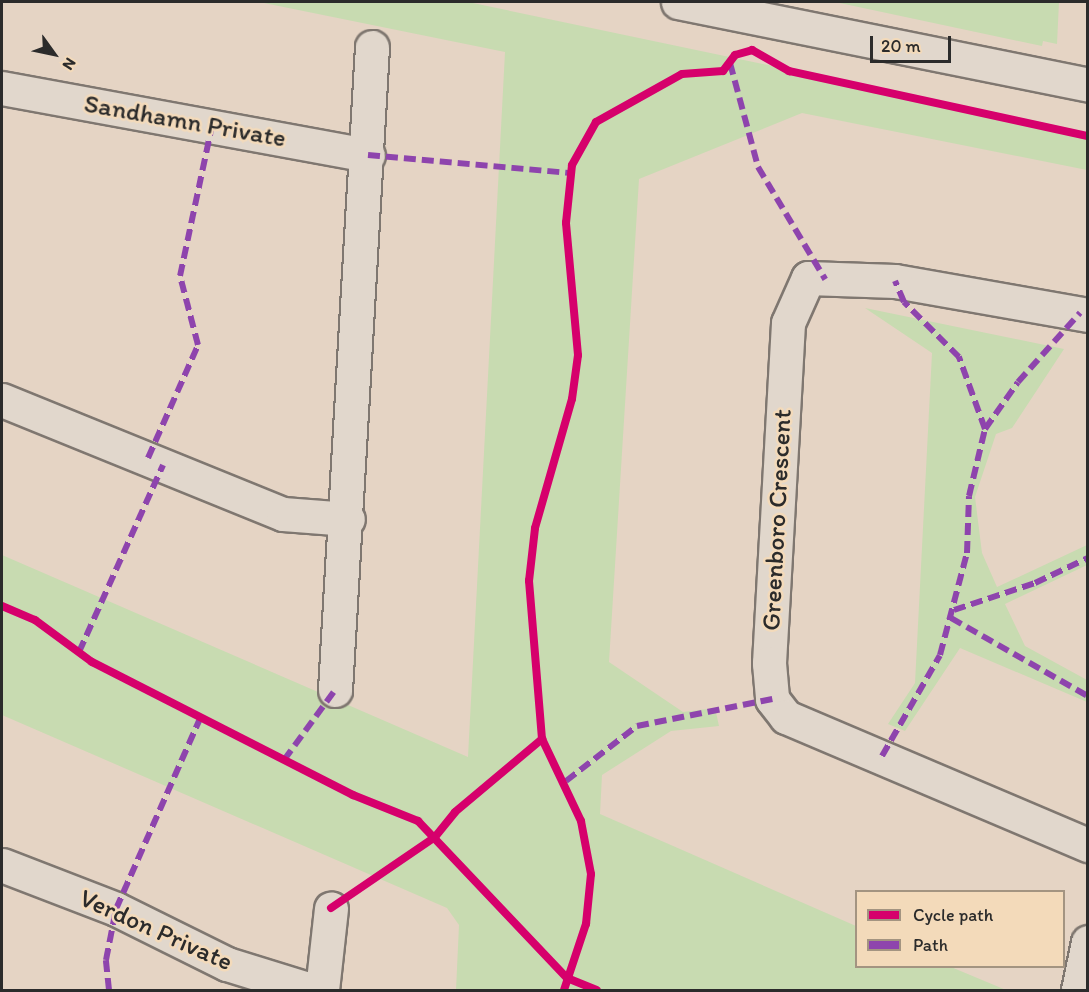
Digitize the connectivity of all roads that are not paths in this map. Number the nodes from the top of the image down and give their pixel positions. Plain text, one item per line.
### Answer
1 (678, 2) edge
2 (372, 47) dead end
3 (1088, 85) edge
4 (2, 87) edge
5 (368, 155) junction
6 (1088, 315) edge
7 (2, 400) edge
8 (348, 519) junction
9 (335, 690) dead end
10 (1088, 844) edge
11 (2, 865) edge
12 (331, 908) dead end
13 (1088, 942) edge
14 (311, 990) edge
15 (322, 990) edge
16 (1078, 990) edge

1 - 3 street
2 - 5 street
4 - 5 street, Sandhamn Private
5 - 8 street
6 - 10 street, Greenboro Crescent
7 - 8 street
8 - 9 street
11 - 14 street, Verdon Private
12 - 15 street
13 - 16 street

